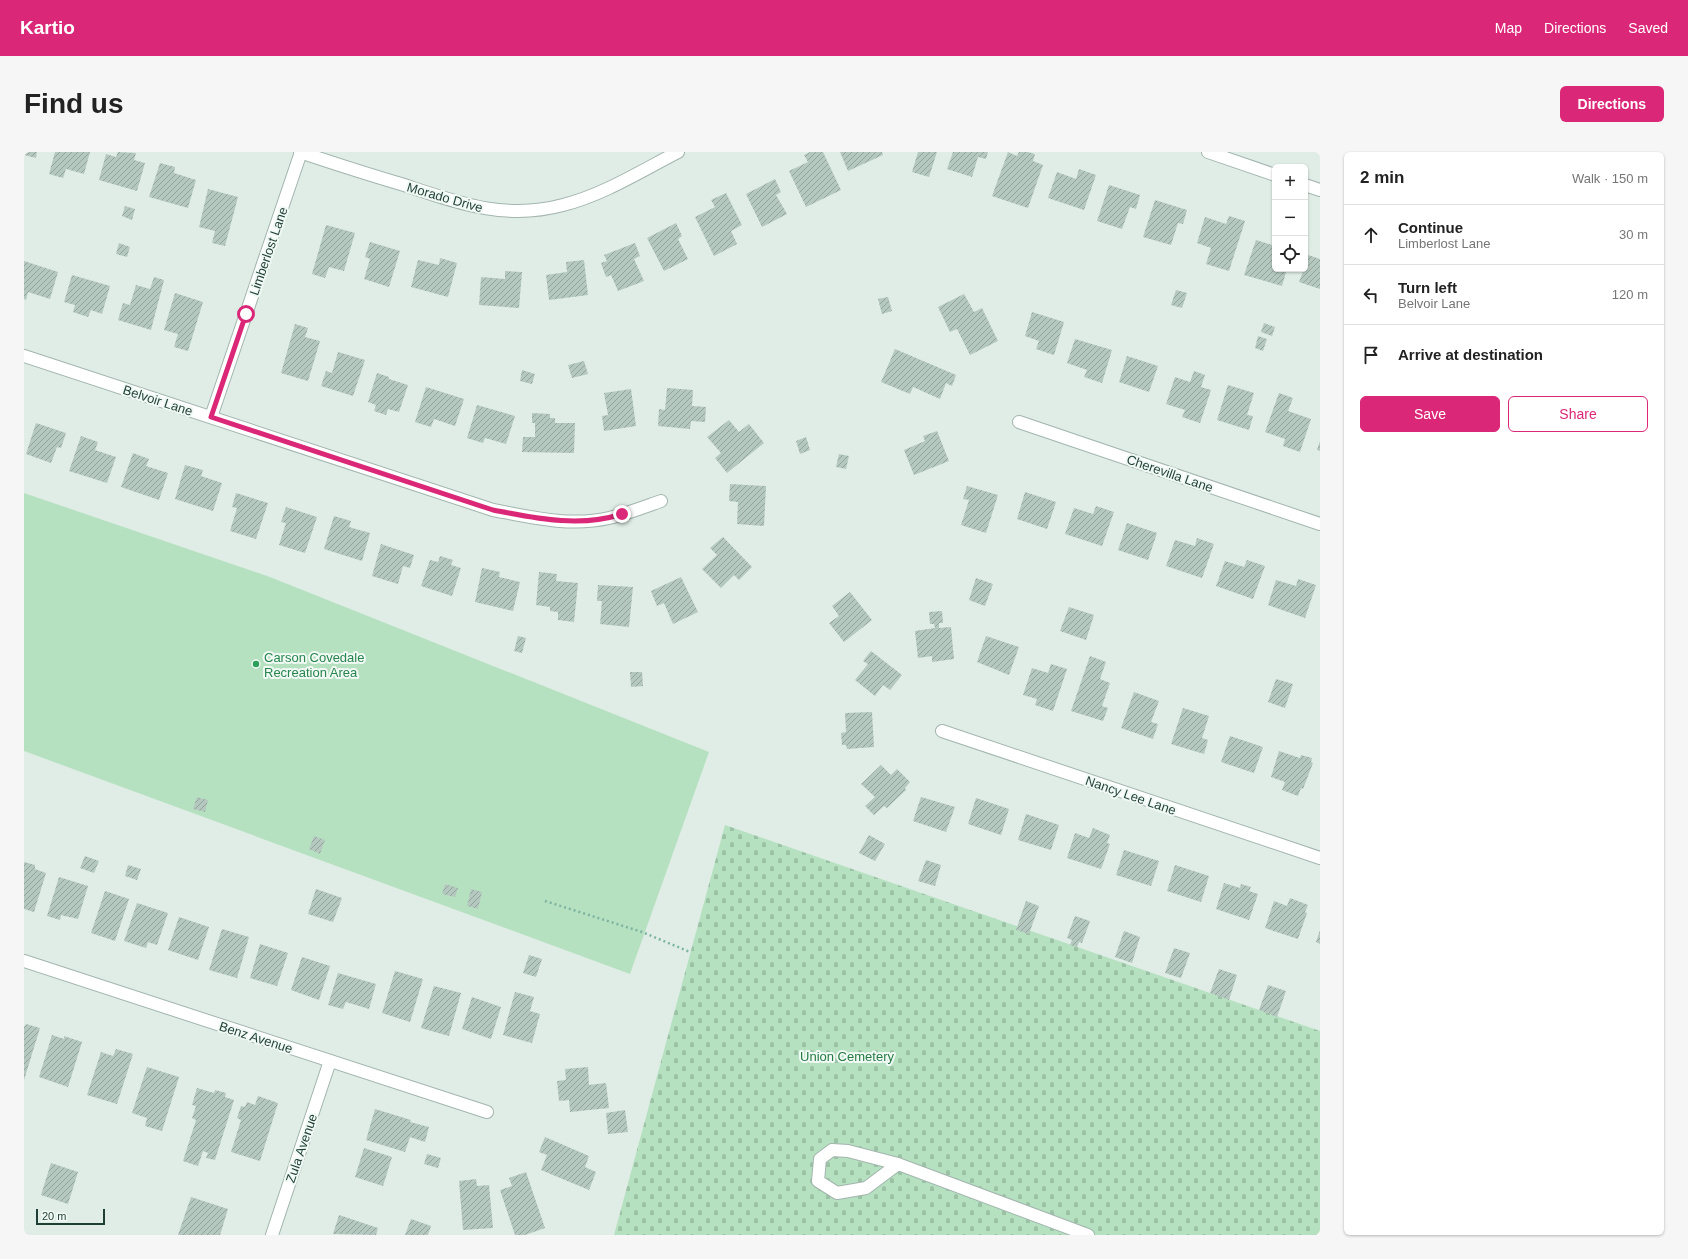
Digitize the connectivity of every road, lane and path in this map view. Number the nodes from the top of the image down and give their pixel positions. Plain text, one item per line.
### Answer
1 (300, 152) edge
2 (678, 152) edge
3 (1208, 152) edge
4 (1272, 174) edge
5 (1308, 186) edge
6 (1320, 190) edge
7 (24, 356) edge
8 (211, 417) junction
9 (1019, 422) dead end
10 (661, 501) dead end
11 (1320, 524) edge
12 (942, 731) dead end
13 (1320, 858) edge
14 (545, 901) dead end
15 (690, 952) dead end
16 (24, 961) edge
17 (330, 1062) junction
18 (488, 1112) dead end
19 (898, 1164) junction
20 (272, 1235) edge
21 (1088, 1235) edge

1 - 2 street, Morado Drive
1 - 8 street, Limberlost Lane
3 - 4 street
5 - 6 street
7 - 8 street, Belvoir Lane
8 - 10 street, Belvoir Lane
9 - 11 street, Cherevilla Lane
12 - 13 street, Nancy Lee Lane
14 - 15 path
16 - 17 street, Benz Avenue
17 - 18 street, Benz Avenue
17 - 20 street, Zula Avenue
19 - 19 street
19 - 21 street

